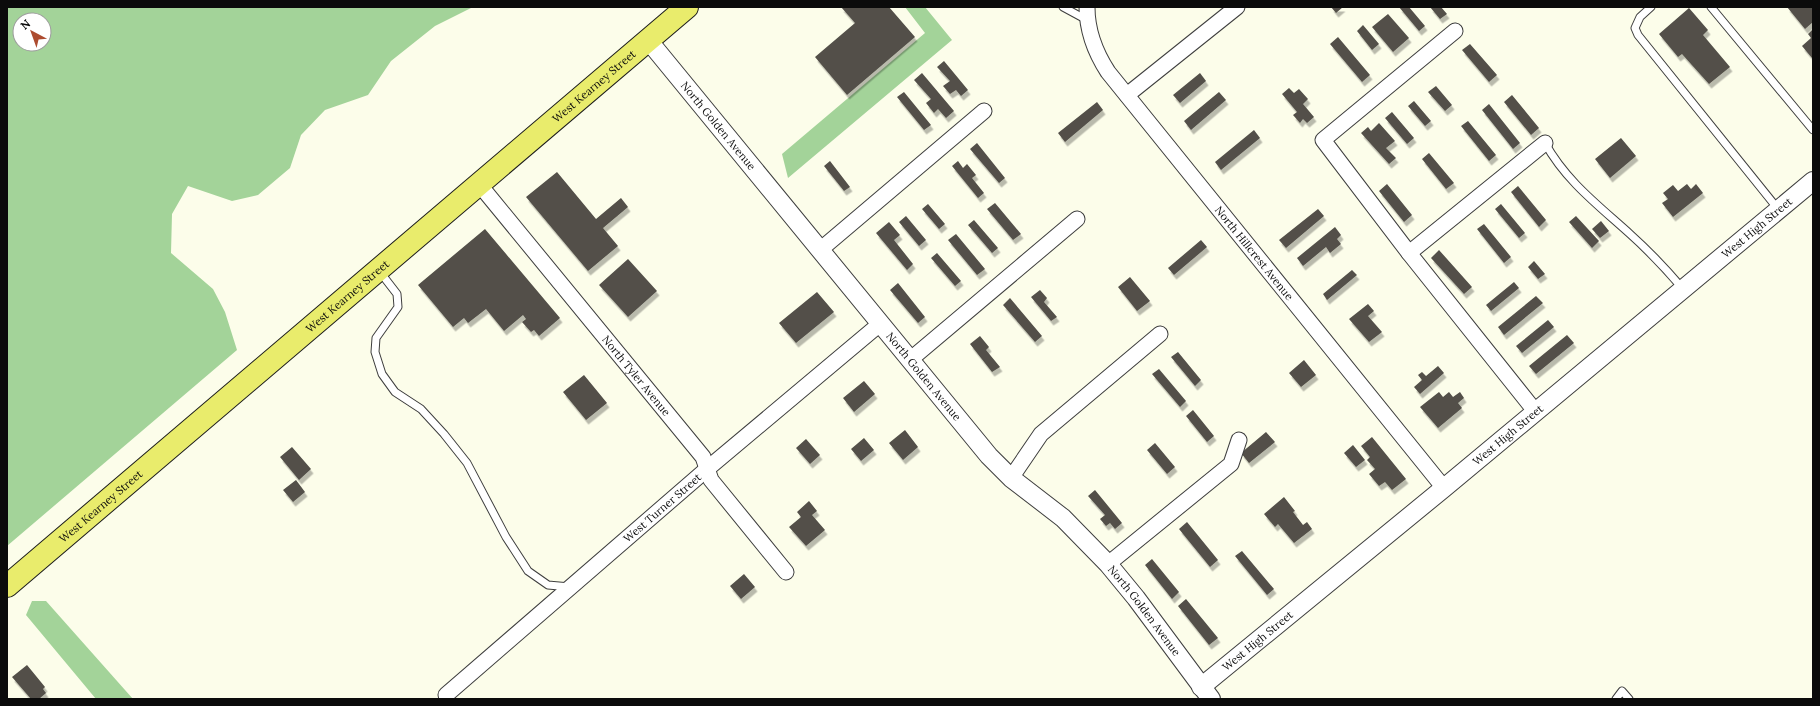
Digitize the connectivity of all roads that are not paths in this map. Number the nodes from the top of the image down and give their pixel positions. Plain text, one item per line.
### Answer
1 (687, 7) edge
2 (1063, 7) edge
3 (1237, 7) edge
4 (1651, 7) edge
5 (1711, 7) edge
6 (1087, 13) edge
7 (1455, 31) dead end
8 (648, 40) junction
9 (1127, 95) junction
10 (984, 111) dead end
11 (1813, 130) edge
12 (1546, 143) joint
13 (1813, 181) edge
14 (479, 184) junction
15 (1779, 209) junction
16 (1077, 219) dead end
17 (820, 250) junction
18 (1409, 253) junction
19 (378, 269) junction
20 (1683, 289) junction
21 (881, 323) junction
22 (1160, 334) dead end
23 (911, 359) junction
24 (1535, 411) junction
25 (1239, 440) dead end
26 (707, 469) junction
27 (1011, 478) junction
28 (1444, 488) junction
29 (1108, 564) junction
30 (786, 572) dead end
31 (7, 586) edge
32 (570, 587) junction
33 (1206, 693) edge
34 (446, 695) dead end
35 (1616, 699) edge
36 (1629, 699) edge

1 - 8 main road, West Kearney Street
2 - 6 lane
3 - 9 street
4 - 15 lane
5 - 11 lane
6 - 9 street, North Hillcrest Avenue
7 - 18 street
8 - 14 main road, West Kearney Street
8 - 17 street, North Golden Avenue
9 - 28 street, North Hillcrest Avenue
10 - 17 street
12 - 18 street
12 - 20 lane
13 - 15 street, West High Street
14 - 19 main road, West Kearney Street
14 - 26 street, North Tyler Avenue
15 - 20 street, West High Street
16 - 23 street
17 - 21 street, North Golden Avenue
18 - 24 street
19 - 31 main road, West Kearney Street
19 - 32 lane
20 - 24 street, West High Street
21 - 23 street, North Golden Avenue
21 - 26 street, West Turner Street
22 - 27 street
23 - 27 street, North Golden Avenue
24 - 28 street, West High Street
25 - 29 street
26 - 30 street, North Tyler Avenue
26 - 32 street, West Turner Street
27 - 29 street, North Golden Avenue
28 - 33 street, West High Street
29 - 33 street, North Golden Avenue
32 - 34 street, West Turner Street
35 - 36 lane

